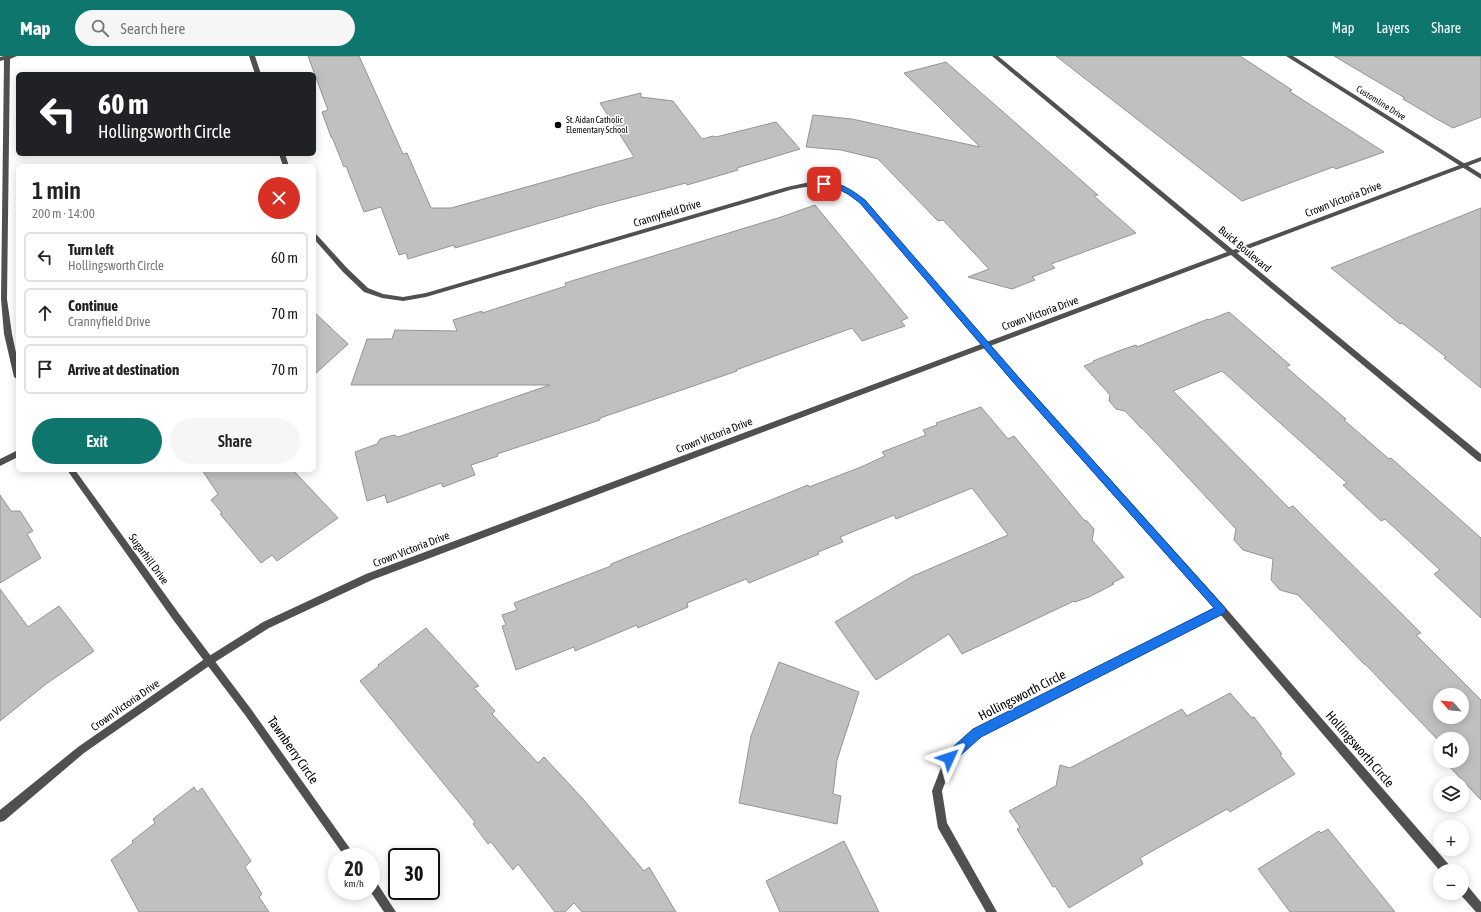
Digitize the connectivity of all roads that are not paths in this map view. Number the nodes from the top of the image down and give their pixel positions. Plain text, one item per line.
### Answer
1 (10, 56) edge
2 (252, 56) edge
3 (994, 56) edge
4 (1289, 56) edge
5 (0, 59) edge
6 (257, 72) edge
7 (1481, 159) edge
8 (1463, 166) junction
9 (1481, 177) edge
10 (316, 237) edge
11 (1232, 252) junction
12 (986, 344) junction
13 (16, 368) edge
14 (16, 454) edge
15 (1481, 459) edge
16 (0, 463) edge
17 (72, 472) edge
18 (1221, 609) junction
19 (209, 661) junction
20 (0, 817) edge
21 (345, 848) edge
22 (1441, 864) edge
23 (1469, 896) edge
24 (380, 897) edge
25 (1481, 910) edge
26 (391, 912) edge
27 (992, 912) edge

1 - 5 street
1 - 13 street
2 - 6 street
3 - 11 street, Buick Boulevard
4 - 8 street, Customline Drive
7 - 8 street, Crown Victoria Drive
8 - 9 street, Customline Drive
8 - 11 street, Crown Victoria Drive
10 - 12 street, Crannyfield Drive
11 - 12 street, Crown Victoria Drive
11 - 15 street, Buick Boulevard
12 - 18 street, Hollingsworth Circle
12 - 19 street, Crown Victoria Drive
14 - 16 street
17 - 19 street, Sugarhill Drive
18 - 22 street, Hollingsworth Circle
18 - 27 street, Hollingsworth Circle
19 - 20 street, Crown Victoria Drive
19 - 21 street, Tawnberry Circle
23 - 25 street
24 - 26 street

